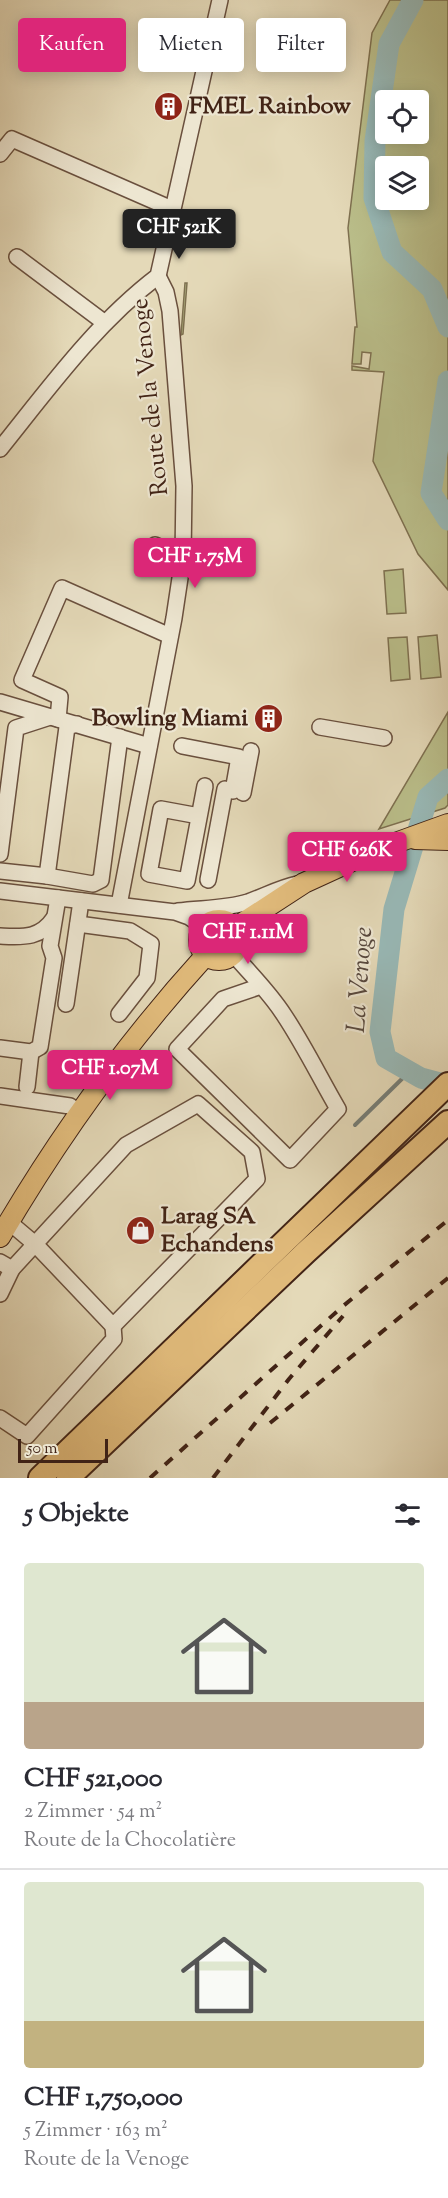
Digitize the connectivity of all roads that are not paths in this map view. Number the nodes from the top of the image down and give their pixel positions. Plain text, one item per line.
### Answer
1 (220, 0) edge
2 (0, 154) edge
3 (172, 209) junction
4 (16, 257) dead end
5 (158, 276) junction
6 (105, 323) junction
7 (0, 449) edge
8 (155, 545) dead end
9 (183, 558) junction
10 (170, 636) junction
11 (0, 702) edge
12 (54, 718) junction
13 (77, 724) junction
14 (0, 726) edge
15 (320, 727) dead end
16 (16, 728) junction
17 (120, 737) junction
18 (384, 738) dead end
19 (149, 746) junction
20 (182, 746) dead end
21 (250, 751) dead end
22 (205, 786) dead end
23 (234, 791) junction
24 (199, 816) junction
25 (445, 832) edge
26 (0, 854) edge
27 (0, 870) edge
28 (47, 876) junction
29 (208, 880) dead end
30 (304, 883) junction
31 (0, 891) edge
32 (58, 898) junction
33 (81, 901) junction
34 (119, 905) junction
35 (175, 912) junction
36 (54, 918) junction
37 (78, 924) junction
38 (204, 927) junction
39 (235, 928) junction
40 (0, 936) edge
41 (233, 954) junction
42 (206, 955) junction
43 (261, 986) junction
44 (66, 1004) dead end
45 (119, 1014) dead end
46 (0, 1048) edge
47 (31, 1052) junction
48 (448, 1084) edge
49 (27, 1087) dead end
50 (0, 1096) edge
51 (79, 1112) junction
52 (442, 1128) edge
53 (4, 1230) edge
54 (35, 1244) junction
55 (6, 1266) edge
56 (0, 1294) edge
57 (113, 1326) junction
58 (0, 1418) edge
59 (40, 1478) edge
60 (68, 1478) edge

1 - 3 street
2 - 3 street
3 - 5 street
4 - 6 street
5 - 6 street
5 - 9 street, Route de la Venoge
6 - 7 street
8 - 9 street
9 - 10 street, Route de la Venoge
10 - 12 street
10 - 19 street, Route de la Venoge
11 - 12 street
12 - 13 street
12 - 16 street
13 - 17 street
13 - 28 street
14 - 16 street
15 - 18 street
16 - 26 street
17 - 19 street
17 - 28 street
19 - 34 street, Route de la Venoge
20 - 23 street
21 - 23 street
22 - 24 street
23 - 29 street
24 - 24 street
25 - 30 main road
27 - 28 street
30 - 35 street
30 - 39 main road
31 - 32 street
32 - 33 street
32 - 36 street
33 - 34 street
33 - 37 street
34 - 35 street
35 - 38 street
36 - 40 street
36 - 47 street
37 - 44 street
37 - 45 street
38 - 39 main road
38 - 42 main road
39 - 41 main road
41 - 42 main road
41 - 43 street
42 - 51 main road
43 - 43 street
46 - 47 street
47 - 49 street
48 - 59 highway
50 - 51 street
51 - 53 main road
52 - 60 highway
53 - 54 street
54 - 55 street
54 - 57 street
54 - 57 street
55 - 56 street
57 - 58 street

